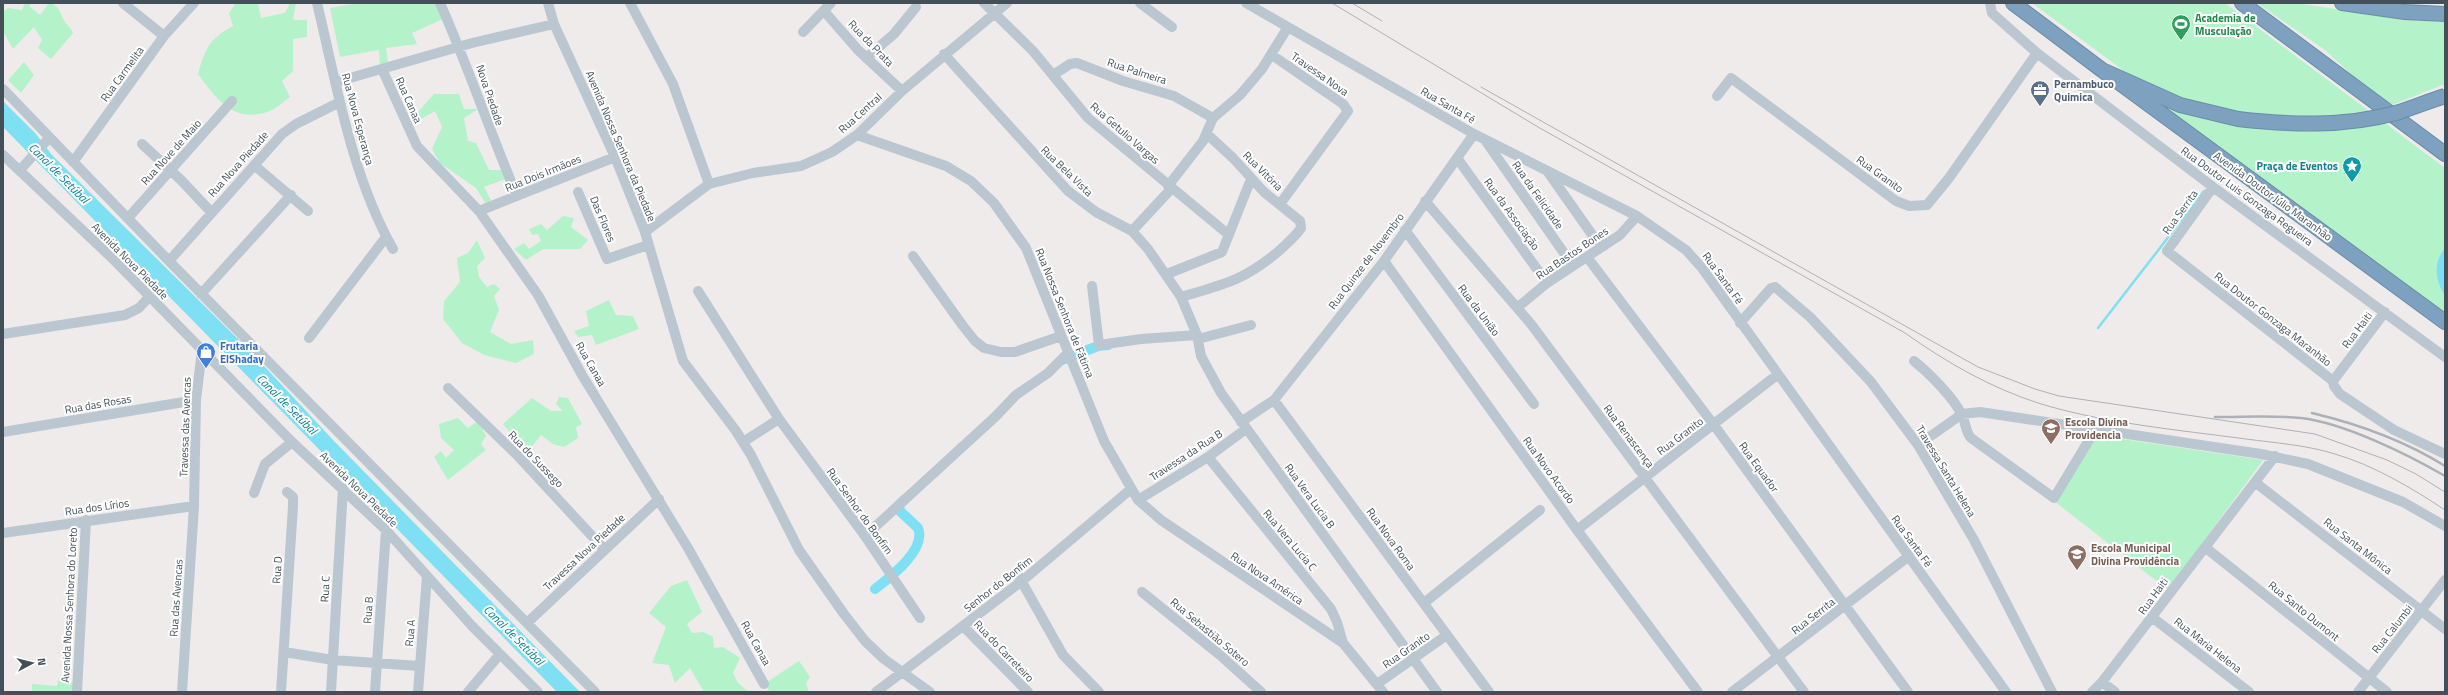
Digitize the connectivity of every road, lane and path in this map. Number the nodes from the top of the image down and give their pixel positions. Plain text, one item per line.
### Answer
1 (123, 3) edge
2 (194, 3) edge
3 (316, 3) edge
4 (440, 3) edge
5 (548, 3) edge
6 (630, 3) edge
7 (831, 3) edge
8 (984, 3) edge
9 (1007, 3) edge
10 (1140, 3) edge
11 (1246, 3) edge
12 (1990, 3) edge
13 (2014, 3) edge
14 (2242, 3) edge
15 (2342, 3) edge
16 (916, 7) dead end
17 (824, 11) junction
18 (994, 12) junction
19 (2445, 14) edge
20 (554, 24) junction
21 (1172, 27) dead end
22 (1288, 27) junction
23 (803, 32) dead end
24 (164, 36) junction
25 (459, 47) junction
26 (2037, 53) junction
27 (944, 54) junction
28 (1272, 55) junction
29 (866, 58) junction
30 (382, 69) junction
31 (2102, 70) junction
32 (1053, 75) junction
33 (336, 82) junction
34 (3, 89) edge
35 (902, 91) junction
36 (1717, 96) dead end
37 (2445, 96) edge
38 (232, 101) dead end
39 (340, 102) junction
40 (1213, 118) junction
41 (1207, 134) junction
42 (1474, 134) junction
43 (857, 135) junction
44 (1484, 138) junction
45 (47, 141) junction
46 (142, 144) dead end
47 (2445, 154) edge
48 (3, 155) edge
49 (615, 157) junction
50 (1457, 158) junction
51 (73, 162) junction
52 (254, 165) junction
53 (20, 170) junction
54 (1547, 170) junction
55 (171, 171) junction
56 (1251, 179) junction
57 (709, 184) junction
58 (1170, 187) junction
59 (2213, 187) junction
60 (578, 192) dead end
61 (291, 195) junction
62 (517, 196) junction
63 (1425, 201) junction
64 (1280, 204) junction
65 (308, 211) dead end
66 (479, 211) junction
67 (211, 212) junction
68 (1637, 216) junction
69 (128, 218) junction
70 (1405, 230) junction
71 (1132, 231) junction
72 (645, 232) junction
73 (1229, 235) junction
74 (386, 237) junction
75 (648, 245) junction
76 (1604, 246) junction
77 (393, 249) dead end
78 (2166, 251) joint
79 (913, 256) dead end
80 (1587, 257) junction
81 (169, 261) junction
82 (1384, 261) junction
83 (1573, 266) junction
84 (1167, 274) junction
85 (1548, 283) junction
86 (1092, 286) dead end
87 (698, 291) dead end
88 (201, 294) junction
89 (149, 297) junction
90 (1181, 297) junction
91 (1518, 307) junction
92 (2385, 312) junction
93 (2445, 322) edge
94 (1740, 323) junction
95 (1251, 325) dead end
96 (3, 334) edge
97 (1061, 336) junction
98 (1198, 337) junction
99 (309, 338) dead end
100 (202, 350) junction
101 (1066, 357) junction
102 (2445, 357) edge
103 (1914, 361) dead end
104 (1777, 375) junction
105 (2333, 381) junction
106 (448, 388) dead end
107 (196, 400) junction
108 (1274, 400) junction
109 (1534, 404) dead end
110 (1962, 414) junction
111 (779, 419) junction
112 (1714, 425) junction
113 (1244, 426) junction
114 (2095, 430) junction
115 (3, 432) edge
116 (292, 442) junction
117 (743, 442) junction
118 (1918, 445) junction
119 (2445, 454) edge
120 (2275, 456) junction
121 (1208, 457) junction
122 (1645, 478) junction
123 (2256, 483) junction
124 (343, 488) junction
125 (1131, 489) junction
126 (288, 492) dead end
127 (254, 493) dead end
128 (659, 499) junction
129 (1138, 500) junction
130 (194, 506) junction
131 (1540, 510) dead end
132 (86, 520) junction
133 (2445, 526) edge
134 (386, 530) junction
135 (1578, 530) junction
136 (3, 533) edge
137 (865, 536) junction
138 (2206, 548) junction
139 (604, 549) junction
140 (1909, 556) junction
141 (427, 576) junction
142 (1020, 578) junction
143 (2445, 580) edge
144 (1142, 592) dead end
145 (1424, 603) junction
146 (1844, 606) junction
147 (2422, 611) junction
148 (920, 618) dead end
149 (2152, 618) junction
150 (527, 622) junction
151 (963, 626) junction
152 (2445, 629) edge
153 (1447, 635) junction
154 (1343, 643) junction
155 (284, 652) junction
156 (500, 654) junction
157 (1778, 658) junction
158 (333, 660) junction
159 (1413, 661) junction
160 (376, 663) junction
161 (419, 666) junction
162 (901, 671) junction
163 (2369, 678) junction
164 (2102, 682) junction
165 (764, 684) dead end
166 (1380, 688) edge
167 (77, 692) edge
168 (182, 692) edge
169 (281, 692) edge
170 (331, 692) edge
171 (375, 692) edge
172 (418, 692) edge
173 (468, 692) edge
174 (538, 692) edge
175 (596, 692) edge
176 (876, 692) edge
177 (930, 692) edge
178 (1028, 692) edge
179 (1099, 692) edge
180 (1261, 692) edge
181 (1437, 692) edge
182 (1489, 692) edge
183 (1698, 692) edge
184 (1732, 692) edge
185 (1804, 692) edge
186 (1908, 692) edge
187 (2006, 692) edge
188 (2052, 692) edge
189 (2092, 692) edge
190 (2115, 692) edge
191 (2248, 692) edge
192 (2358, 692) edge
193 (2387, 692) edge

1 - 24 street
2 - 24 street, Rua Carmelita
3 - 33 street, Rua Nova Esperança
4 - 25 street, Nova Piedade
5 - 20 street, Avenida Nossa Senhora da Piedade
6 - 57 street
7 - 17 street
8 - 18 street, Rua Getulio Vargas
9 - 18 street, Rua Central
10 - 21 street
11 - 22 street, Rua Santa Fé
12 - 26 street, Rua Doutor Luis Gonzaga Regueira
13 - 31 highway
14 - 47 highway
15 - 19 highway
16 - 29 street
17 - 23 street
17 - 29 street, Rua da Prata
18 - 27 street, Rua Central
18 - 32 street, Rua Getulio Vargas
20 - 25 street
20 - 49 street, Avenida Nossa Senhora da Piedade
22 - 28 street
22 - 42 street, Rua Santa Fé
24 - 51 street, Rua Carmelita
25 - 30 street
25 - 62 street, Nova Piedade
26 - 36 street, Rua Granito
26 - 59 street, Rua Doutor Luis Gonzaga Regueira
27 - 35 street, Rua Central
27 - 71 street, Rua Bela Vista
28 - 40 street
28 - 64 street, Travessa Nova
29 - 35 street, Rua da Prata
30 - 33 street
30 - 66 street, Rua Canaa
31 - 37 highway, bridge
31 - 93 highway, Avenida Doutor Júlio Maranhão
32 - 40 street, Rua Palmeira
32 - 58 street, Rua Getulio Vargas
33 - 39 street, Rua Nova Esperança
34 - 45 street
35 - 43 street, Rua Central
38 - 55 street, Rua Nove de Maio
39 - 52 street, Rua Nova Piedade
39 - 74 street, Rua Nova Esperança
40 - 41 street
41 - 56 street, Rua Vitória
41 - 58 street
42 - 44 street, Rua Santa Fé
42 - 50 street, Rua Quinze de Novembro
43 - 57 street, Rua Central
43 - 97 street, Rua Nossa Senhora de Fátima
44 - 54 street, Rua Santa Fé
44 - 83 street, Rua da Felicidade
45 - 51 street
45 - 53 street
46 - 55 street
48 - 53 street, Avenida Nova Piedade
49 - 62 street, Rua Dois Irmãoes
49 - 72 street, Avenida Nossa Senhora da Piedade
50 - 63 street, Rua Quinze de Novembro
50 - 85 street, Rua da Associação
51 - 69 street
52 - 61 street
52 - 67 street, Rua Nova Piedade
53 - 89 street, Avenida Nova Piedade
54 - 68 street, Rua Santa Fé
54 - 76 street
55 - 67 street
55 - 69 street, Rua Nove de Maio
56 - 64 street, Rua Vitória
56 - 73 street
57 - 72 street, Rua Central
58 - 71 street
58 - 73 street, Rua Getulio Vargas
59 - 78 street, Rua Serrita
59 - 92 street, Rua Doutor Luis Gonzaga Regueira
60 - 75 street, Das Flores
61 - 65 street
61 - 88 street
62 - 66 street, Rua Dois Irmãoes
63 - 70 street, Rua Quinze de Novembro
63 - 91 street, Rua Renascença
64 - 90 street, Rua Vitória
66 - 128 street, Rua Canaa
67 - 81 street, Rua Nova Piedade
68 - 76 street, Rua Bastos Bones
68 - 94 street, Rua Santa Fé
69 - 81 street
70 - 82 street, Rua Quinze de Novembro
70 - 109 street, Rua da União
71 - 84 street, Rua Bela Vista
72 - 75 street, Avenida Nossa Senhora da Piedade
73 - 84 street
74 - 77 street, Rua Nova Esperança
74 - 99 street
75 - 117 street, Avenida Nossa Senhora da Piedade
76 - 80 street, Rua Bastos Bones
78 - 105 street, Rua Doutor Gonzaga Maranhão
79 - 97 street
80 - 83 street, Rua Bastos Bones
80 - 112 street, Rua Equador
81 - 88 street
82 - 108 street, Rua Quinze de Novembro
82 - 135 street, Rua Novo Acordo
83 - 85 street, Rua Bastos Bones
84 - 90 street, Rua Bela Vista
85 - 91 street, Rua Bastos Bones
86 - 98 street
87 - 111 street, Rua Senhor do Bonfim
88 - 150 street
89 - 96 street
89 - 100 street, Avenida Nova Piedade
90 - 98 street, Rua Bela Vista
91 - 122 street, Rua Renascença
92 - 102 street, Rua Doutor Luis Gonzaga Regueira
92 - 105 street, Rua Haiti
94 - 104 street, Rua Santa Fé
94 - 118 street, Travessa Santa Helena
95 - 98 street
97 - 101 street, Rua Nossa Senhora de Fátima
98 - 113 street, Rua Vera Lucia B
100 - 107 street, Travessa das Avencas
100 - 116 street, Avenida Nova Piedade
101 - 125 street, Rua Nossa Senhora de Fátima
101 - 137 street
103 - 110 street
104 - 112 street, Rua Granito
104 - 140 street, Rua Santa Fé
105 - 119 street, Rua Doutor Gonzaga Maranhão
106 - 139 street, Rua do Sussego
107 - 115 street, Rua das Rosas
107 - 130 street, Travessa das Avencas
108 - 113 street, Rua Quinze de Novembro
108 - 145 street, Rua Nova Roma
110 - 114 street
110 - 114 street
110 - 118 street
111 - 117 street
111 - 137 street, Rua Senhor do Bonfim
112 - 122 street, Rua Granito
112 - 146 street, Rua Equador
113 - 121 street, Travessa da Rua B
113 - 159 street, Rua Vera Lucia B
114 - 120 street
116 - 124 street, Avenida Nova Piedade
116 - 127 street
117 - 162 street, Avenida Nossa Senhora da Piedade
118 - 188 street, Travessa Santa Helena
120 - 123 street, Rua Haiti
120 - 133 street
121 - 129 street, Travessa da Rua B
121 - 154 street, Rua Vera Lucia C
122 - 135 street, Rua Granito
122 - 157 street, Rua Renascença
123 - 138 street, Rua Haiti
123 - 147 street, Rua Santa Mônica
124 - 134 street, Avenida Nova Piedade
124 - 158 street, Rua C
125 - 129 street, Rua Nova América
125 - 142 street, Senhor do Bonfim
126 - 155 street, Rua D
128 - 139 street, Travessa Nova Piedade
128 - 165 street, Rua Canaa
129 - 154 street, Rua Nova América
130 - 132 street, Rua dos Lírios
130 - 168 street, Rua das Avencas
131 - 145 street
132 - 136 street, Rua dos Lírios
132 - 167 street, Avenida Nossa Senhora do Loreto
134 - 141 street, Avenida Nova Piedade
134 - 160 street, Rua B
135 - 183 street, Rua Novo Acordo
137 - 148 street, Rua Senhor do Bonfim
138 - 149 street, Rua Haiti
138 - 163 street, Rua Santo Dumont
139 - 150 street, Travessa Nova Piedade
140 - 146 street, Rua Serrita
140 - 187 street, Rua Santa Fé
141 - 156 street, Avenida Nova Piedade
141 - 161 street, Rua A
142 - 151 street, Senhor do Bonfim
142 - 179 street
143 - 147 street, Rua Calumbi
144 - 180 street, Rua Sebastião Sotero
145 - 153 street, Rua Nova Roma
146 - 157 street, Rua Serrita
146 - 186 street, Rua Equador
147 - 152 street, Rua Santa Mônica
147 - 163 street, Rua Calumbi
149 - 164 street, Rua Haiti
149 - 191 street, Rua Maria Helena
150 - 175 street
151 - 162 street, Senhor do Bonfim
151 - 178 street, Rua do Carreteiro
153 - 159 street, Rua Granito
153 - 182 street, Rua Nova Roma
154 - 166 street, Rua Nova América
155 - 158 street
155 - 169 street, Rua D
156 - 173 street
156 - 174 street, Avenida Nova Piedade
157 - 184 street, Rua Serrita
157 - 185 street, Rua Renascença
158 - 160 street
158 - 170 street, Rua C
159 - 166 street, Rua Granito
159 - 181 street, Rua Vera Lucia B
160 - 161 street
160 - 171 street, Rua B
161 - 172 street, Rua A
162 - 176 street, Senhor do Bonfim
162 - 177 street, Avenida Nossa Senhora da Piedade
163 - 192 street, Rua Calumbi
163 - 193 street, Rua Santo Dumont
164 - 189 street, Rua Haiti
164 - 190 street

